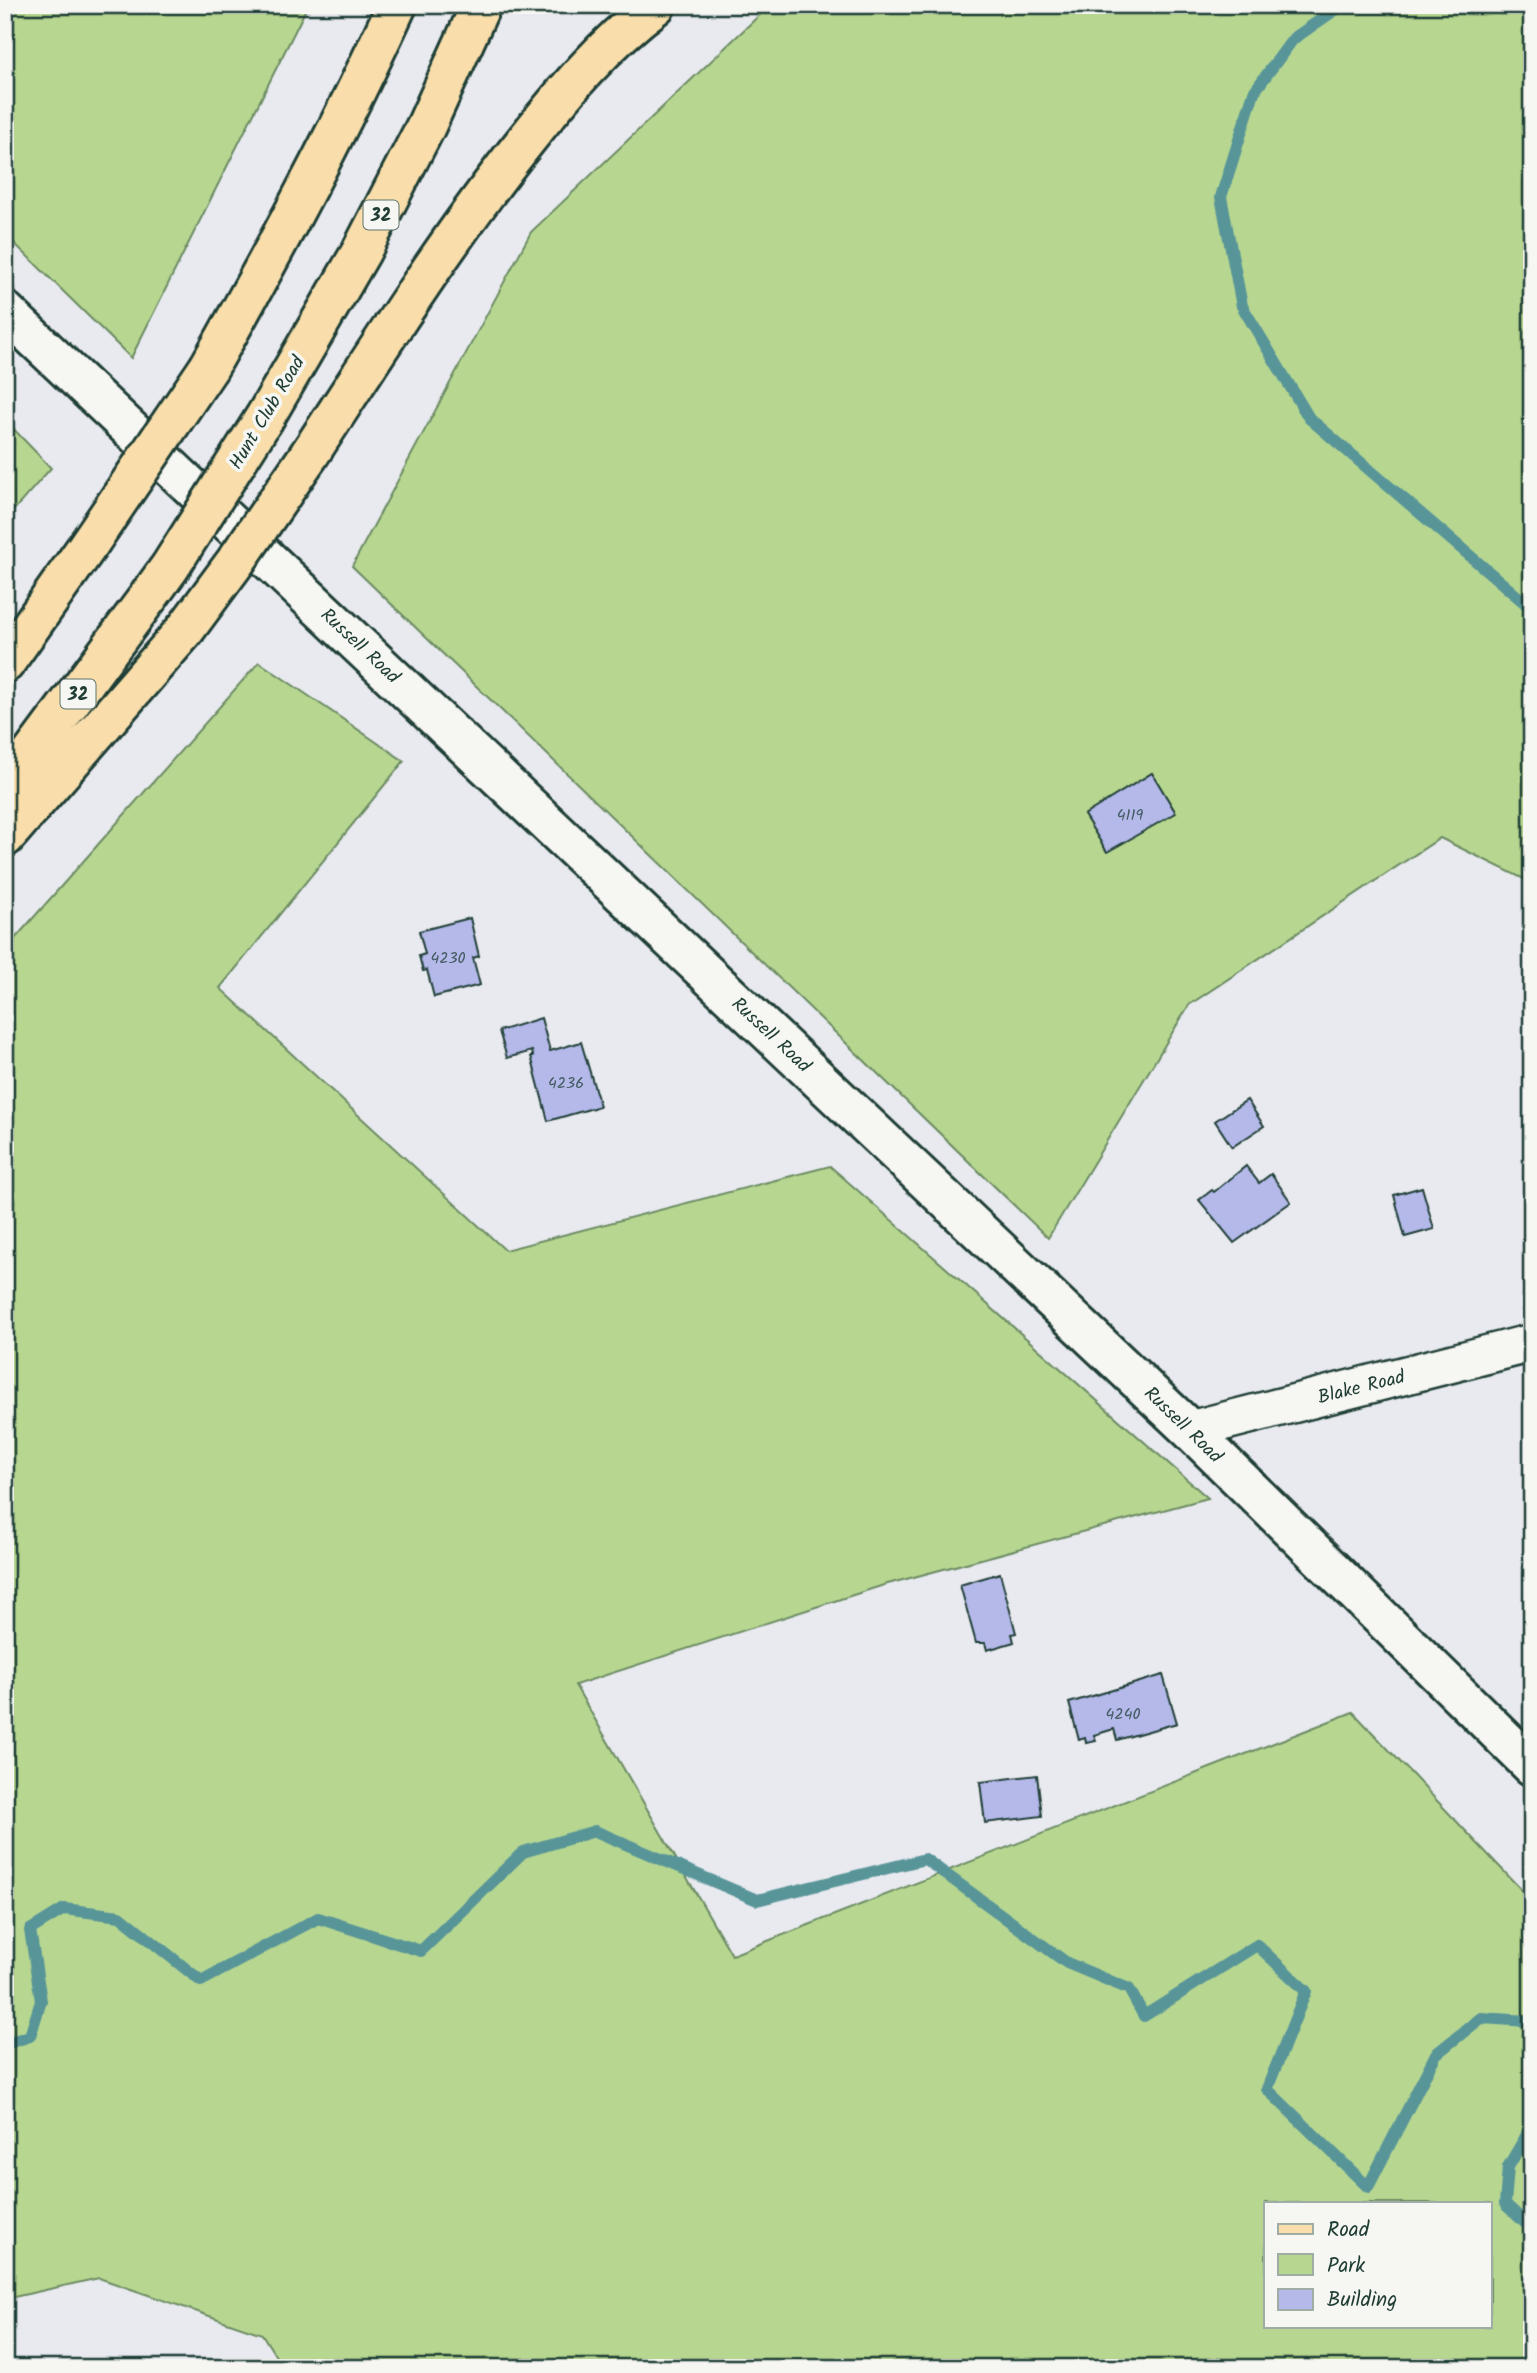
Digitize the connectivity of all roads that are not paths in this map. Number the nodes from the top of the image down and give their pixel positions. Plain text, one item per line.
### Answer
1 (397, 5) edge
2 (481, 5) edge
3 (656, 5) edge
4 (5, 310) edge
5 (5, 663) edge
6 (5, 790) edge
7 (5, 838) edge
8 (1532, 1343) edge
9 (1190, 1430) junction
10 (1532, 1766) edge

1 - 5 main road, bridge
2 - 6 main road, Hunt Club Road / 32, bridge
3 - 7 main road, bridge
4 - 9 main road, Russell Road
8 - 9 street, Blake Road
9 - 10 main road, Russell Road

